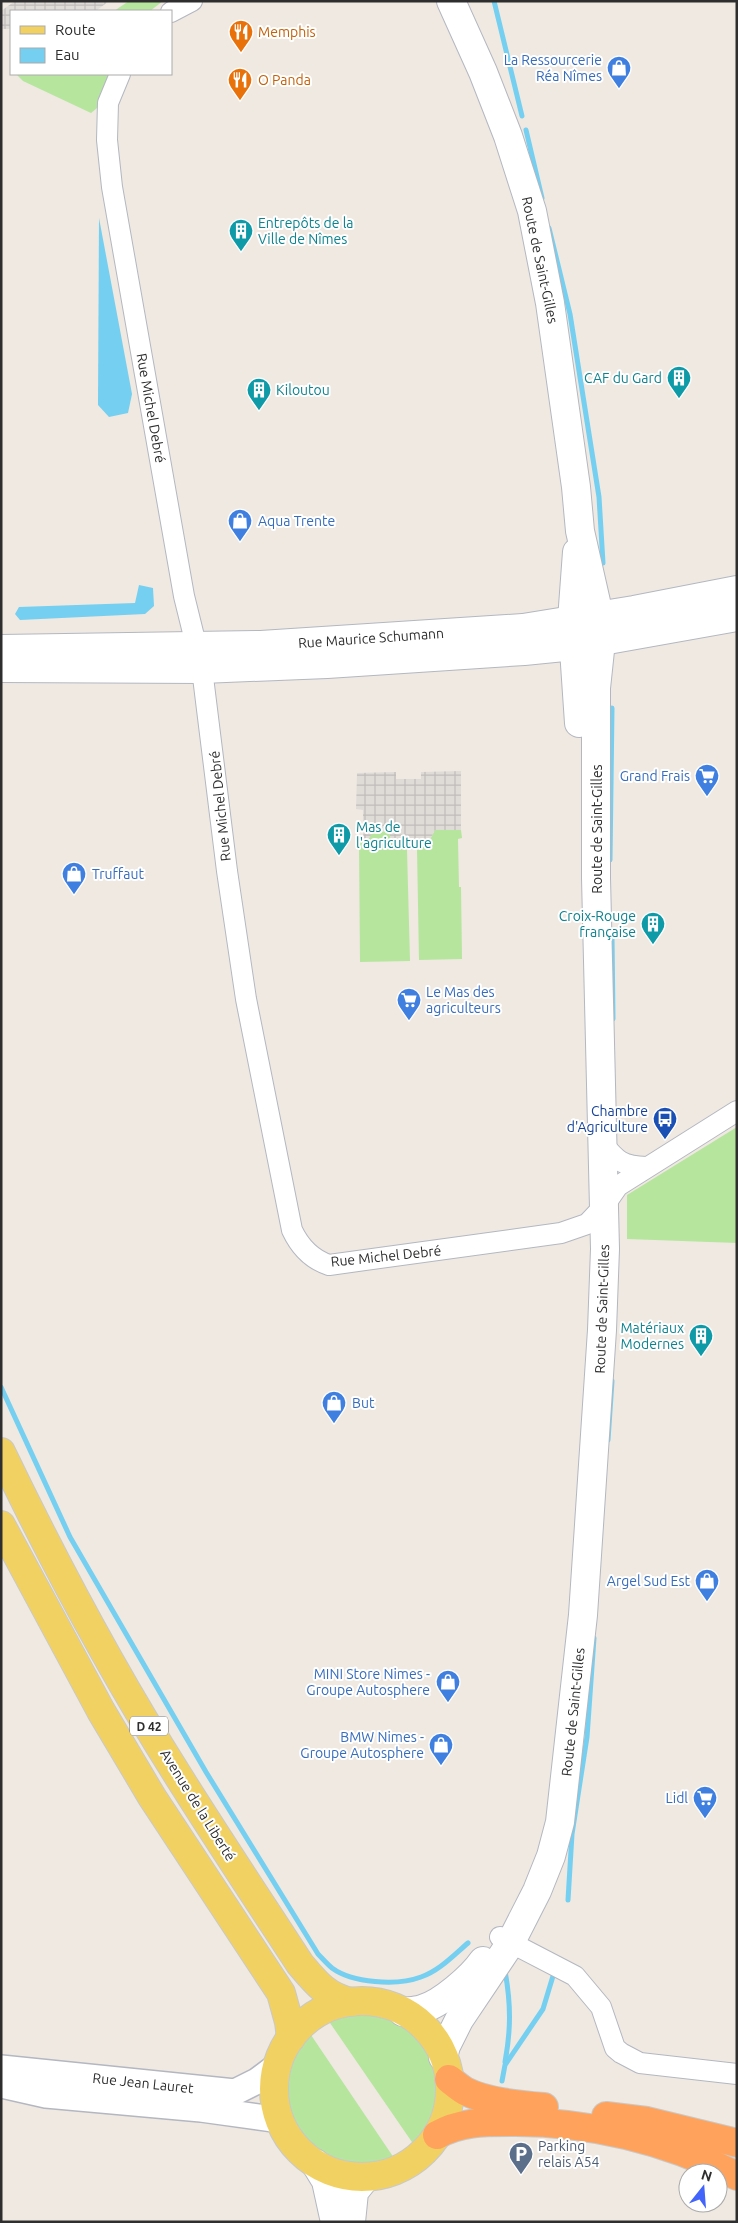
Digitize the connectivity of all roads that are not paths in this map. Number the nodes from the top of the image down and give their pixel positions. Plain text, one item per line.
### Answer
1 (192, 1) edge
2 (451, 1) edge
3 (172, 11) edge
4 (120, 75) edge
5 (580, 531) junction
6 (737, 590) edge
7 (737, 617) edge
8 (600, 628) junction
9 (573, 633) junction
10 (1, 649) edge
11 (200, 658) junction
12 (1, 668) edge
13 (737, 1111) edge
14 (602, 1143) junction
15 (646, 1167) junction
16 (596, 1215) junction
17 (1, 1452) edge
18 (1, 1525) edge
19 (505, 1941) junction
20 (351, 2002) junction
21 (403, 2012) junction
22 (291, 2038) junction
23 (277, 2066) junction
24 (1, 2068) edge
25 (446, 2068) junction
26 (737, 2074) edge
27 (1, 2085) edge
28 (280, 2120) junction
29 (436, 2135) junction
30 (737, 2143) edge
31 (315, 2163) junction
32 (737, 2176) edge
33 (366, 2177) junction
34 (335, 2222) edge
35 (351, 2222) edge

1 - 3 street
2 - 5 main road, Route de Saint-Gilles
4 - 11 street, Rue Michel Debré
5 - 8 main road, Route de Saint-Gilles
5 - 9 main road, Route de Saint-Gilles
6 - 8 main road, Rue Maurice Schumann
7 - 8 main road, Rue Maurice Schumann
8 - 9 main road, Rue Maurice Schumann
8 - 14 main road, Route de Saint-Gilles
9 - 11 main road, Rue Maurice Schumann
9 - 16 main road, Route de Saint-Gilles
10 - 11 main road, Rue Maurice Schumann
11 - 12 main road, Rue Maurice Schumann
11 - 16 street, Rue Michel Debré
13 - 15 street
14 - 15 street
14 - 16 main road, Route de Saint-Gilles
15 - 16 street
16 - 19 main road, Route de Saint-Gilles
17 - 20 main road, Avenue de la Liberté / D 42
18 - 22 main road, D 42
19 - 21 main road, Route de Saint-Gilles
19 - 25 main road, Route de Saint-Gilles
19 - 26 street
20 - 21 main road
20 - 22 main road
21 - 25 main road
22 - 23 main road
23 - 24 street, Rue Jean Lauret
23 - 28 main road
25 - 29 main road
25 - 30 highway
27 - 28 street, Rue Jean Lauret
28 - 31 main road
29 - 32 highway
29 - 33 main road
31 - 33 main road
31 - 34 main road
33 - 35 main road

